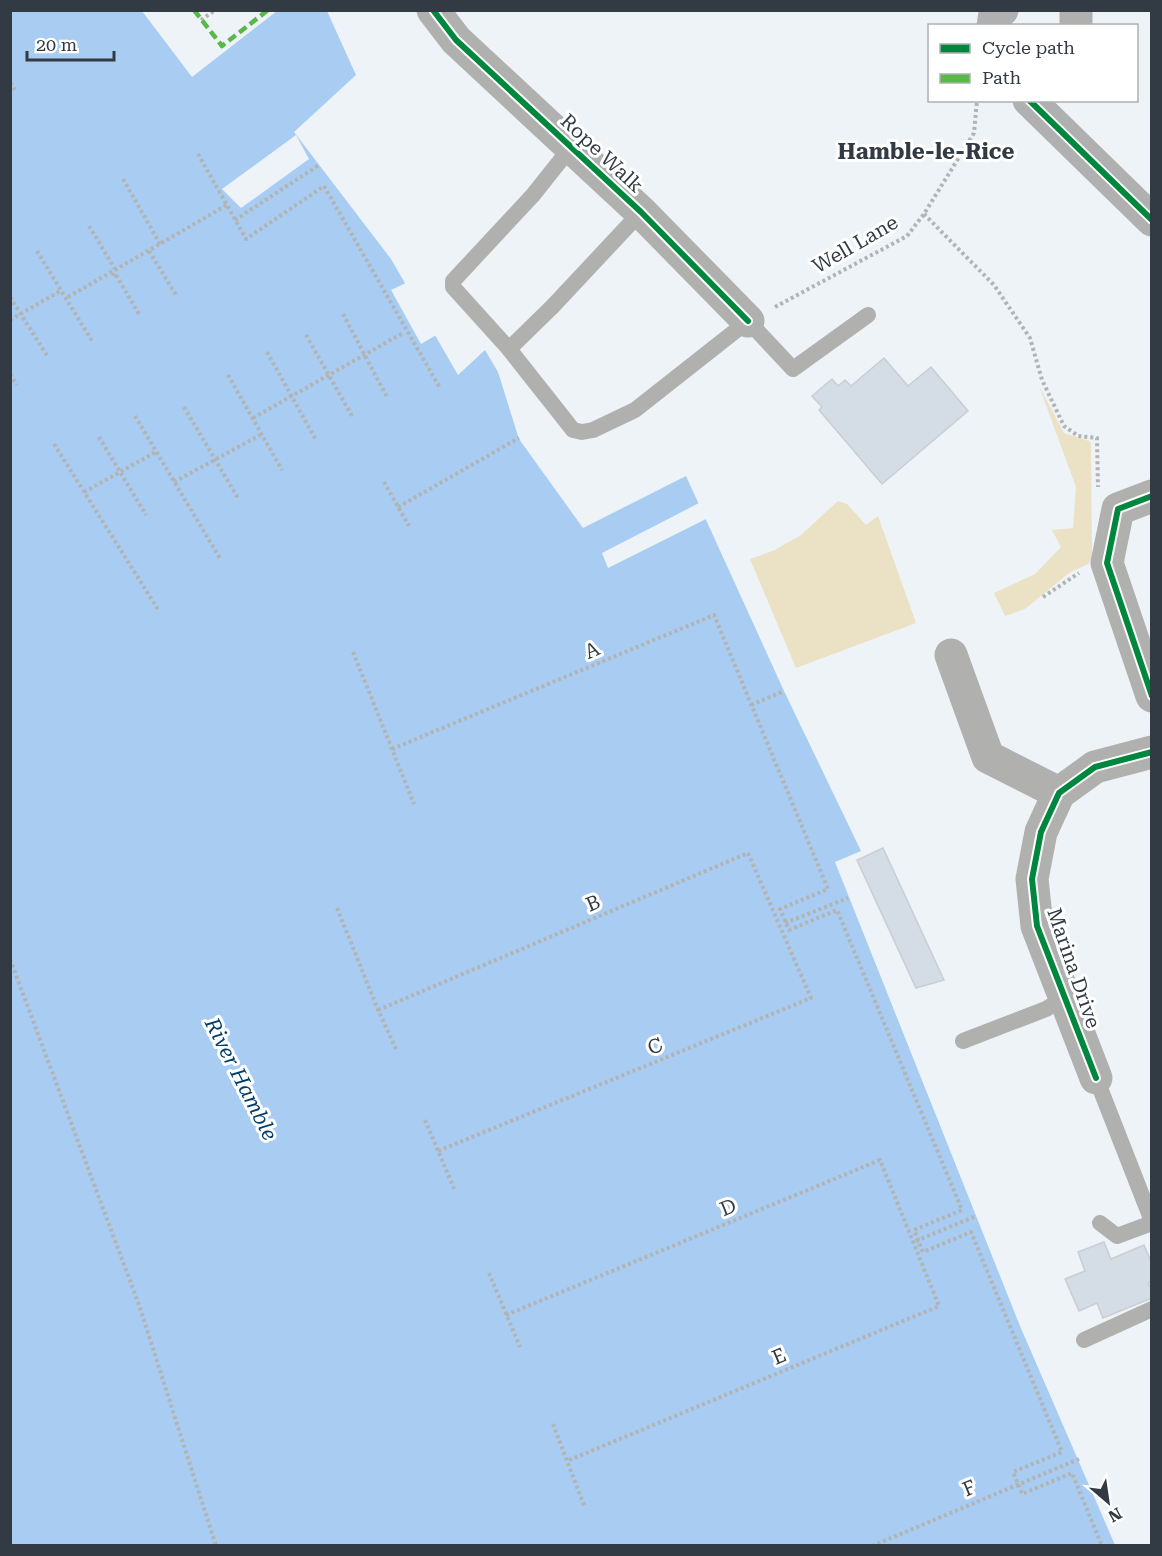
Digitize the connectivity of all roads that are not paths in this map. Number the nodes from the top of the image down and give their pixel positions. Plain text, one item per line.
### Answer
1 (433, 10) edge
2 (1031, 102) edge
3 (572, 146) junction
4 (641, 212) junction
5 (1152, 220) edge
6 (868, 315) dead end
7 (748, 321) junction
8 (509, 349) junction
9 (1152, 496) edge
10 (1142, 635) edge
11 (951, 655) dead end
12 (1152, 696) edge
13 (1152, 752) edge
14 (1059, 794) junction
15 (1065, 998) junction
16 (963, 1041) dead end
17 (1096, 1078) joint
18 (1152, 1222) edge
19 (1100, 1223) dead end
20 (1152, 1309) edge
21 (1084, 1340) dead end

1 - 3 street, Rope Walk
2 - 5 street
3 - 4 street, Rope Walk
3 - 8 lane
4 - 7 street, Rope Walk
4 - 8 lane
6 - 7 lane
7 - 8 lane
9 - 10 street
10 - 12 street
11 - 14 street
13 - 14 street, Marina Drive
14 - 15 street, Marina Drive
15 - 16 lane
15 - 17 street, Marina Drive
17 - 18 lane, Marina Drive
18 - 19 lane
20 - 21 lane

